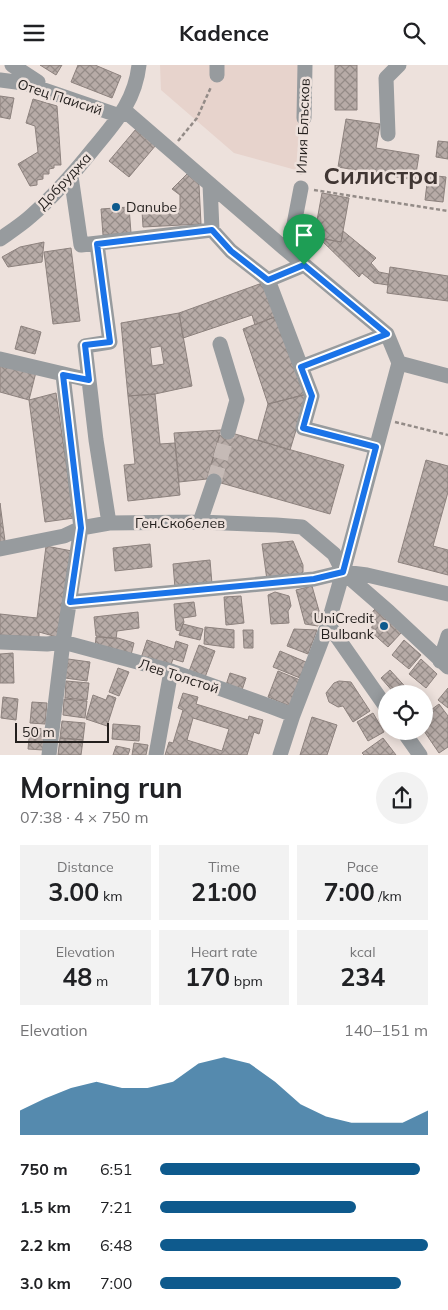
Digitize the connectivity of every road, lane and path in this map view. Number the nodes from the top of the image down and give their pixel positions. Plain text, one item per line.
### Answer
1 (12, 65) edge
2 (139, 65) edge
3 (306, 65) edge
4 (399, 65) edge
5 (217, 70) edge
6 (386, 72) edge
7 (0, 80) edge
8 (60, 94) junction
9 (122, 113) junction
10 (304, 118) joint
11 (388, 134) dead end
12 (170, 150) junction
13 (72, 176) junction
14 (210, 185) junction
15 (301, 188) junction
16 (448, 211) edge
17 (212, 230) junction
18 (0, 239) edge
19 (97, 244) junction
20 (284, 249) junction
21 (304, 265) junction
22 (268, 280) junction
23 (387, 334) junction
24 (220, 344) dead end
25 (0, 359) edge
26 (400, 363) junction
27 (301, 367) junction
28 (63, 375) junction
29 (448, 376) edge
30 (89, 380) junction
31 (384, 419) junction
32 (228, 432) tunnel mouth
33 (448, 435) edge
34 (376, 447) junction
35 (214, 481) tunnel mouth
36 (200, 522) junction
37 (109, 523) junction
38 (81, 528) junction
39 (0, 549) edge
40 (343, 572) junction
41 (448, 594) edge
42 (70, 602) junction
43 (328, 624) junction
44 (448, 636) edge
45 (0, 641) edge
46 (63, 642) junction
47 (444, 664) edge
48 (171, 671) junction
49 (378, 696) edge
50 (293, 715) junction
51 (409, 740) edge
52 (49, 755) edge
53 (156, 755) edge
54 (280, 755) edge
55 (420, 755) edge

1 - 8 street
2 - 9 street, Добруджа
3 - 10 street, Илия Блъсков
4 - 6 street
5 - 12 path
6 - 11 street
7 - 8 street, Отец Паисий
8 - 9 street, Отец Паисий
9 - 12 street
9 - 13 street, Добруджа
10 - 15 path, Илия Блъсков
12 - 14 street
13 - 18 street, Добруджа
13 - 19 street
14 - 17 street
14 - 20 street
15 - 16 path, Илия Блъсков
15 - 20 street
17 - 19 street
17 - 22 street
19 - 30 street
20 - 21 street
21 - 22 street
21 - 23 street
22 - 27 street
23 - 26 street
23 - 27 street
24 - 32 street
25 - 28 street
26 - 29 street
26 - 31 street
27 - 34 street
28 - 30 street
28 - 38 street
30 - 37 street
31 - 33 path
31 - 34 street
34 - 40 street
35 - 36 street
36 - 37 street, Ген.Скобелев
36 - 40 street, Ген.Скобелев
37 - 38 street, Ген.Скобелев
38 - 39 street, Ген.Скобелев
38 - 42 street
40 - 41 street
40 - 42 street
40 - 43 street
40 - 47 street, Ген.Скобелев
42 - 46 street
43 - 49 street
43 - 50 street
44 - 47 street
45 - 46 street, Лев Толстой
46 - 48 street, Лев Толстой
46 - 52 street
48 - 50 street, Лев Толстой
48 - 53 street
50 - 54 street
51 - 55 street

